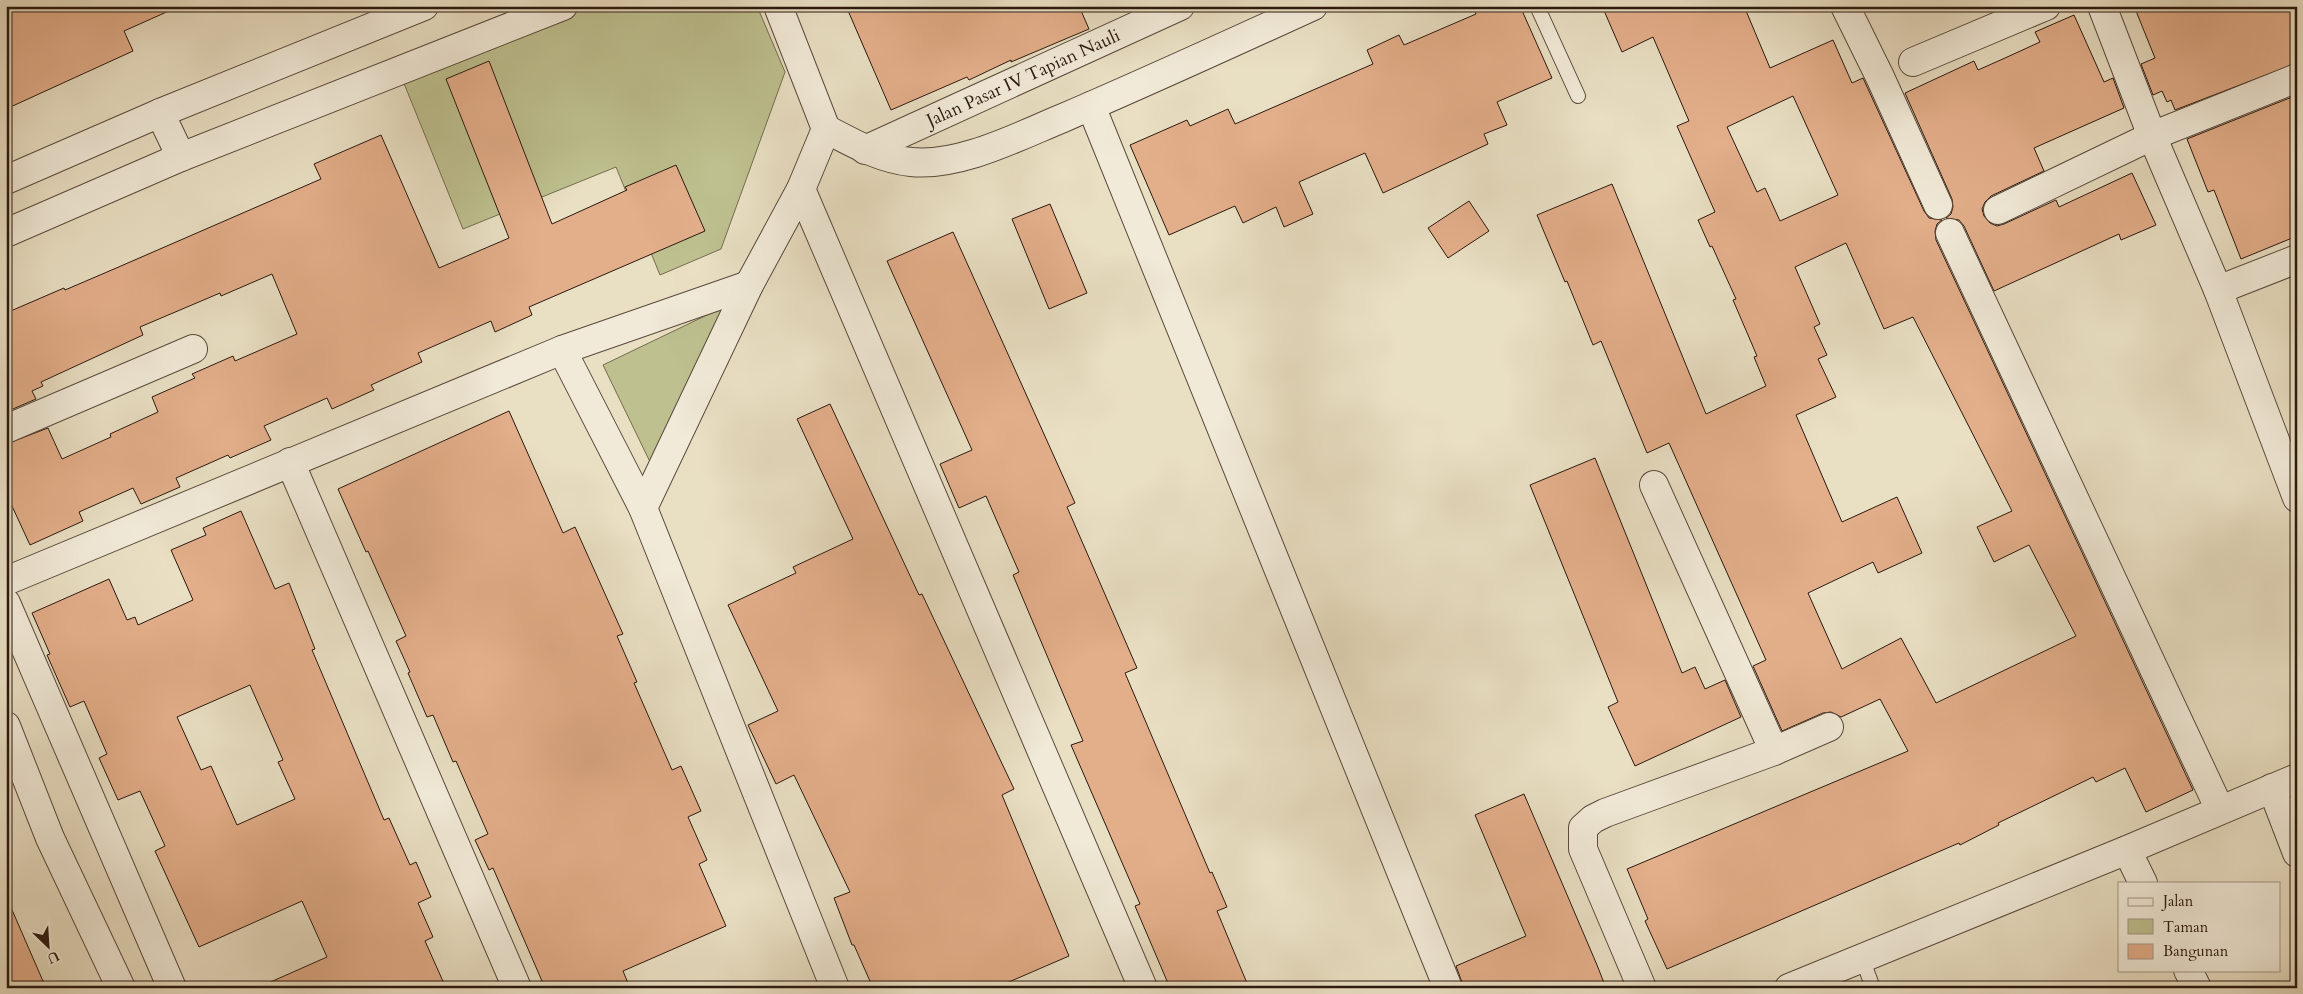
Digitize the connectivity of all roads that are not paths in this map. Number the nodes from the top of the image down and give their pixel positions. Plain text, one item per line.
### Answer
1 (424, 6) edge
2 (563, 6) edge
3 (778, 6) edge
4 (1180, 6) edge
5 (1313, 6) edge
6 (1538, 6) edge
7 (1845, 6) edge
8 (2046, 6) edge
9 (2102, 6) edge
10 (1913, 62) dead end
11 (2297, 78) edge
12 (1578, 96) dead end
13 (1091, 106) junction
14 (160, 113) junction
15 (826, 129) junction
16 (2152, 136) junction
17 (865, 150) junction
18 (181, 157) junction
19 (6, 180) edge
20 (801, 189) junction
21 (1938, 206) dead end
22 (1998, 210) dead end
23 (6, 233) edge
24 (1950, 233) dead end
25 (2297, 259) edge
26 (749, 285) junction
27 (2218, 290) junction
28 (193, 349) dead end
29 (562, 350) junction
30 (6, 429) edge
31 (290, 462) junction
32 (1654, 485) dead end
33 (2295, 486) edge
34 (643, 508) junction
35 (6, 581) edge
36 (6, 603) edge
37 (6, 726) edge
38 (1830, 727) dead end
39 (1774, 752) junction
40 (2284, 783) edge
41 (2220, 810) junction
42 (2127, 850) junction
43 (2297, 853) edge
44 (2143, 882) edge
45 (1862, 958) junction
46 (2189, 972) edge
47 (121, 988) edge
48 (172, 988) edge
49 (517, 988) edge
50 (835, 988) edge
51 (1143, 988) edge
52 (1448, 988) edge
53 (1642, 988) edge
54 (1789, 988) edge
55 (1873, 988) edge
56 (2197, 988) edge

1 - 14 street
2 - 18 street
3 - 15 street
4 - 17 street, Jalan Pasar IV Tapian Nauli
5 - 13 street
6 - 12 lane
7 - 21 street
8 - 10 street
9 - 16 street
11 - 16 street
13 - 17 street
13 - 52 street
14 - 18 street
14 - 19 street
15 - 17 street
15 - 20 street
16 - 22 street
16 - 27 street
18 - 23 street
20 - 26 street
20 - 51 street
24 - 41 street
25 - 27 street
26 - 29 street
26 - 34 street
27 - 33 street
28 - 30 street
29 - 31 street
29 - 34 street
31 - 35 street
31 - 49 street
32 - 39 street
34 - 50 street
36 - 48 street
37 - 47 street
38 - 39 street
39 - 53 street
40 - 41 street
40 - 43 street
41 - 42 street
42 - 44 street
42 - 45 street
45 - 54 street
45 - 55 lane
46 - 56 street

